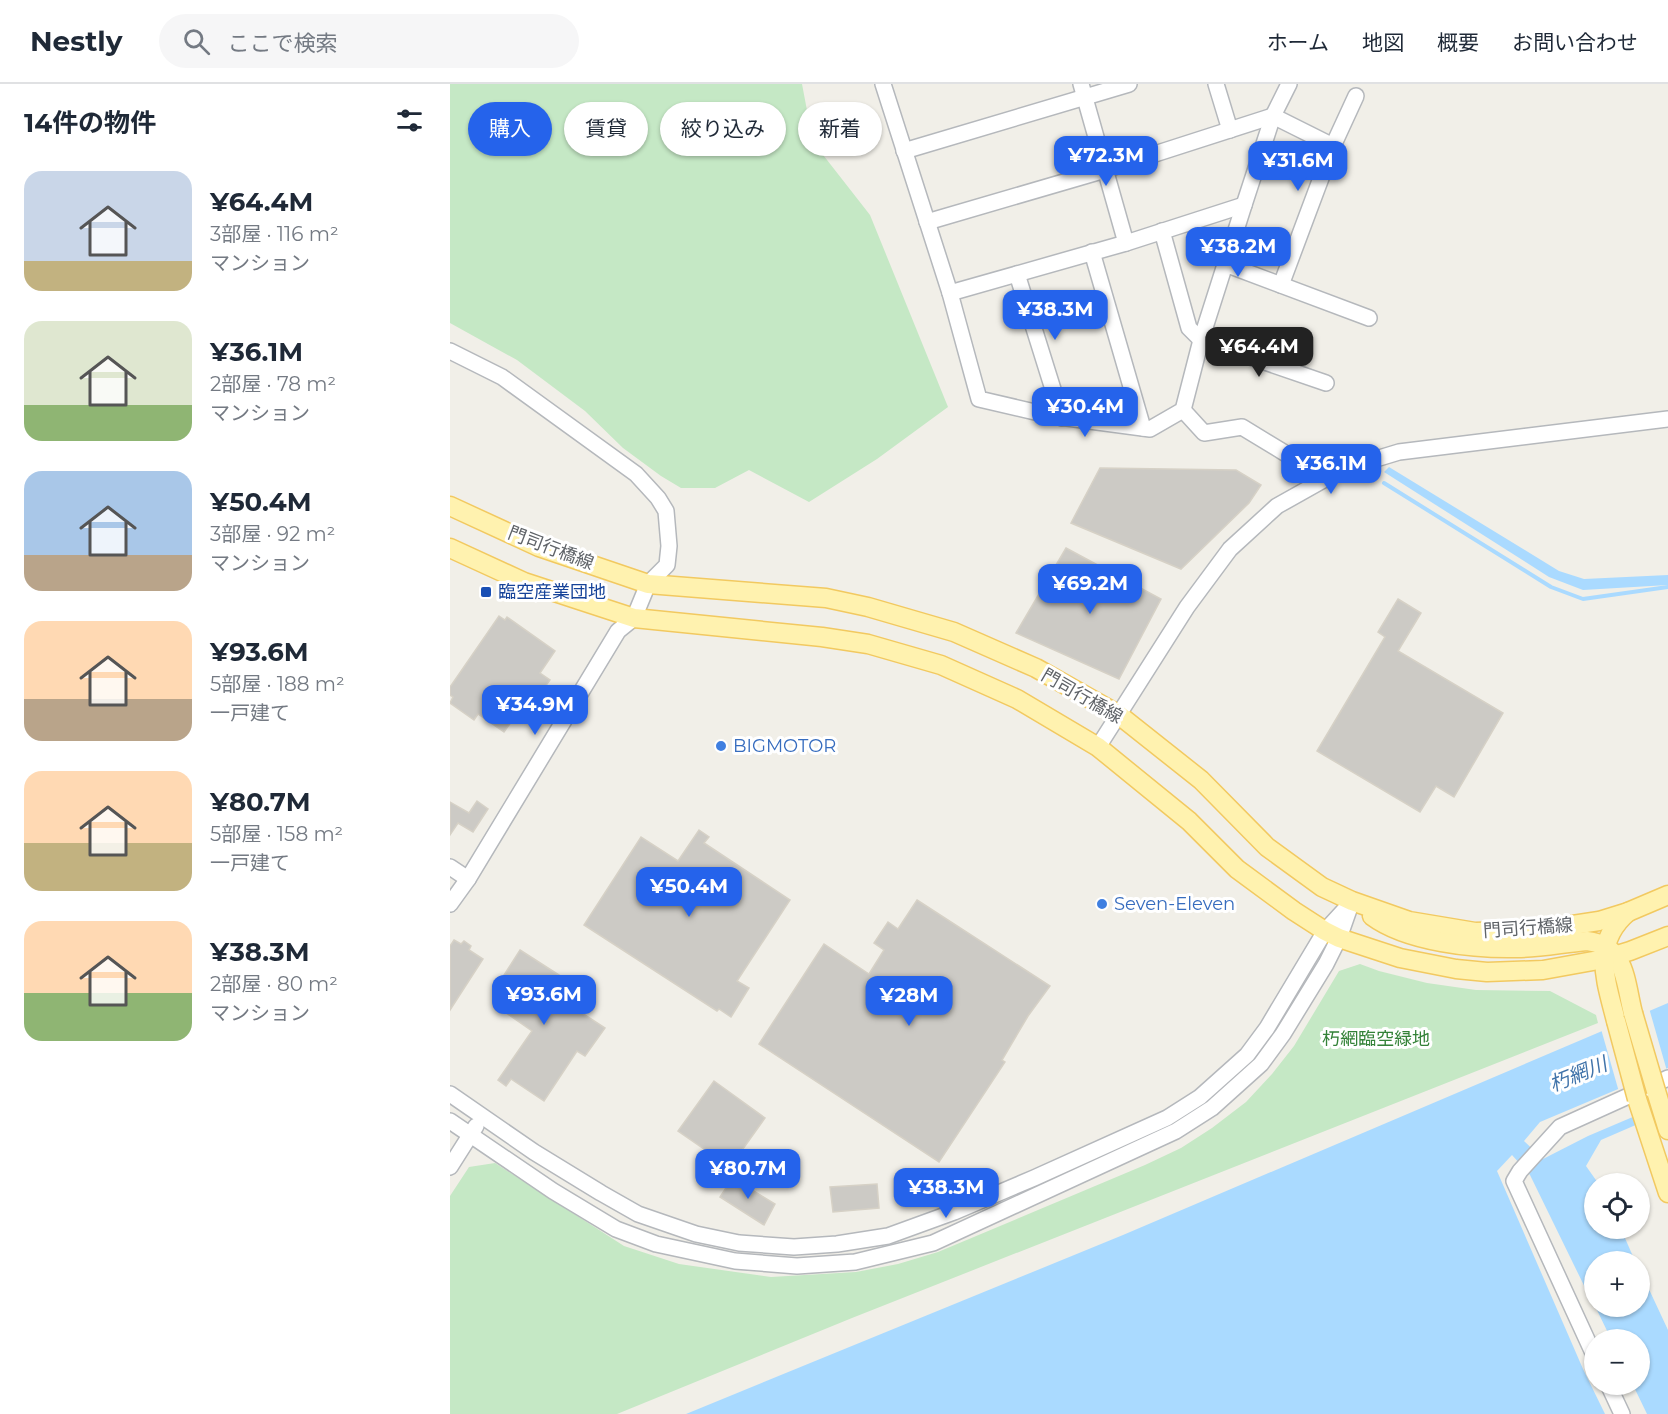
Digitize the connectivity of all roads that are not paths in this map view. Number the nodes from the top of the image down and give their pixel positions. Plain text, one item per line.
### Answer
1 (883, 84) edge
2 (1129, 84) edge
3 (1216, 84) edge
4 (1289, 84) edge
5 (1083, 91) edge
6 (1356, 96) dead end
7 (1273, 116) junction
8 (1230, 130) junction
9 (1333, 146) junction
10 (904, 151) junction
11 (1105, 170) junction
12 (1244, 205) junction
13 (927, 222) junction
14 (1162, 231) junction
15 (1126, 243) junction
16 (1092, 252) junction
17 (1225, 264) junction
18 (1017, 274) junction
19 (1281, 285) junction
20 (950, 293) junction
21 (1369, 318) dead end
22 (1201, 340) junction
23 (450, 351) edge
24 (1326, 383) dead end
25 (1183, 410) junction
26 (1062, 418) junction
27 (1668, 419) edge
28 (1143, 428) junction
29 (1288, 455) dead end
30 (450, 506) edge
31 (450, 548) edge
32 (648, 584) junction
33 (634, 618) junction
34 (1119, 715) junction
35 (1098, 747) junction
36 (450, 867) edge
37 (468, 879) junction
38 (1668, 895) edge
39 (1352, 901) junction
40 (450, 904) edge
41 (1628, 912) junction
42 (1332, 935) junction
43 (1668, 936) edge
44 (1645, 946) junction
45 (1609, 953) junction
46 (1578, 965) junction
47 (1624, 974) junction
48 (1605, 979) junction
49 (1662, 1084) edge
50 (450, 1094) edge
51 (483, 1116) junction
52 (450, 1121) edge
53 (1668, 1130) edge
54 (470, 1134) junction
55 (450, 1167) edge
56 (1668, 1193) edge
57 (1584, 1333) edge
58 (1613, 1395) edge
59 (1622, 1414) edge

1 - 10 street
2 - 5 street
3 - 8 street
4 - 7 street
5 - 10 street
5 - 11 street
6 - 9 street
7 - 8 street
7 - 9 street
7 - 12 street
8 - 11 street
9 - 19 street
10 - 13 street
11 - 13 street
11 - 15 street
12 - 14 street
12 - 17 street
13 - 20 street
14 - 15 street
14 - 22 street
15 - 16 street
16 - 18 street
16 - 28 street
17 - 19 street
17 - 22 street
18 - 20 street
18 - 26 street
19 - 21 street
20 - 26 street
22 - 24 street
22 - 25 street
23 - 32 street
25 - 28 street
25 - 29 street
26 - 28 street
27 - 34 street
30 - 32 main road, 門司行橋線
31 - 33 main road, 門司行橋線
32 - 33 street
32 - 34 main road, 門司行橋線
33 - 35 main road, 門司行橋線
33 - 37 street
34 - 35 street
34 - 39 main road, 門司行橋線
35 - 42 main road, 門司行橋線
36 - 37 street
37 - 40 street
38 - 41 main road, 門司行橋線
39 - 41 main road, 門司行橋線
39 - 42 street
39 - 45 main road
41 - 45 main road
42 - 46 main road, 門司行橋線
42 - 51 street
42 - 54 street
43 - 44 main road, 門司行橋線
44 - 45 main road, 門司行橋線
44 - 47 main road
45 - 46 main road, 門司行橋線
45 - 47 main road
45 - 48 main road
46 - 48 main road
47 - 49 main road, bridge
48 - 56 main road, bridge
49 - 53 main road
49 - 57 street
50 - 51 street
51 - 54 street
52 - 54 street
54 - 55 street
58 - 59 street

